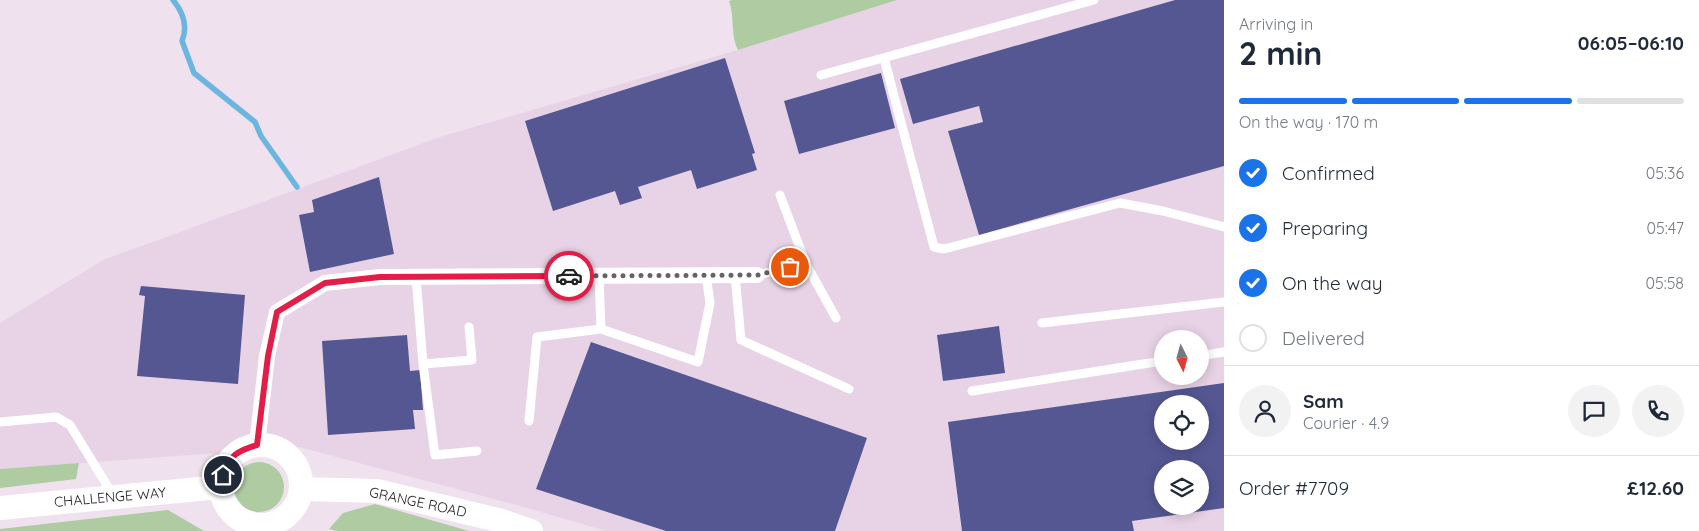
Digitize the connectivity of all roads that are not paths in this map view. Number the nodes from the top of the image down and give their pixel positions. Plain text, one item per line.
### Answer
1 (1094, 0) edge
2 (884, 58) junction
3 (821, 75) dead end
4 (780, 195) dead end
5 (1224, 227) edge
6 (806, 264) junction
7 (734, 274) junction
8 (706, 275) junction
9 (758, 275) joint
10 (599, 276) junction
11 (416, 277) junction
12 (1224, 302) edge
13 (836, 318) dead end
14 (1042, 323) dead end
15 (469, 327) dead end
16 (602, 329) junction
17 (1224, 352) edge
18 (1209, 354) edge
19 (1154, 363) edge
20 (423, 364) junction
21 (849, 389) dead end
22 (972, 391) dead end
23 (528, 421) dead end
24 (0, 422) edge
25 (257, 445) junction
26 (477, 451) dead end
27 (220, 487) junction
28 (302, 489) junction
29 (114, 497) junction
30 (0, 508) edge
31 (261, 529) edge
32 (531, 531) edge

1 - 2 lane
2 - 3 lane
2 - 5 lane
4 - 6 lane
6 - 9 lane
6 - 13 lane
7 - 8 street
7 - 9 street
7 - 21 lane
8 - 10 street
8 - 16 lane
10 - 11 street
10 - 16 lane
11 - 20 lane
11 - 25 street
12 - 14 lane
15 - 20 lane
16 - 23 lane
17 - 18 lane
19 - 22 lane
20 - 26 lane
24 - 29 lane
25 - 27 main road
25 - 28 main road
27 - 29 main road, CHALLENGE WAY
27 - 31 main road
28 - 31 main road
28 - 32 main road, GRANGE ROAD
29 - 30 main road, CHALLENGE WAY

